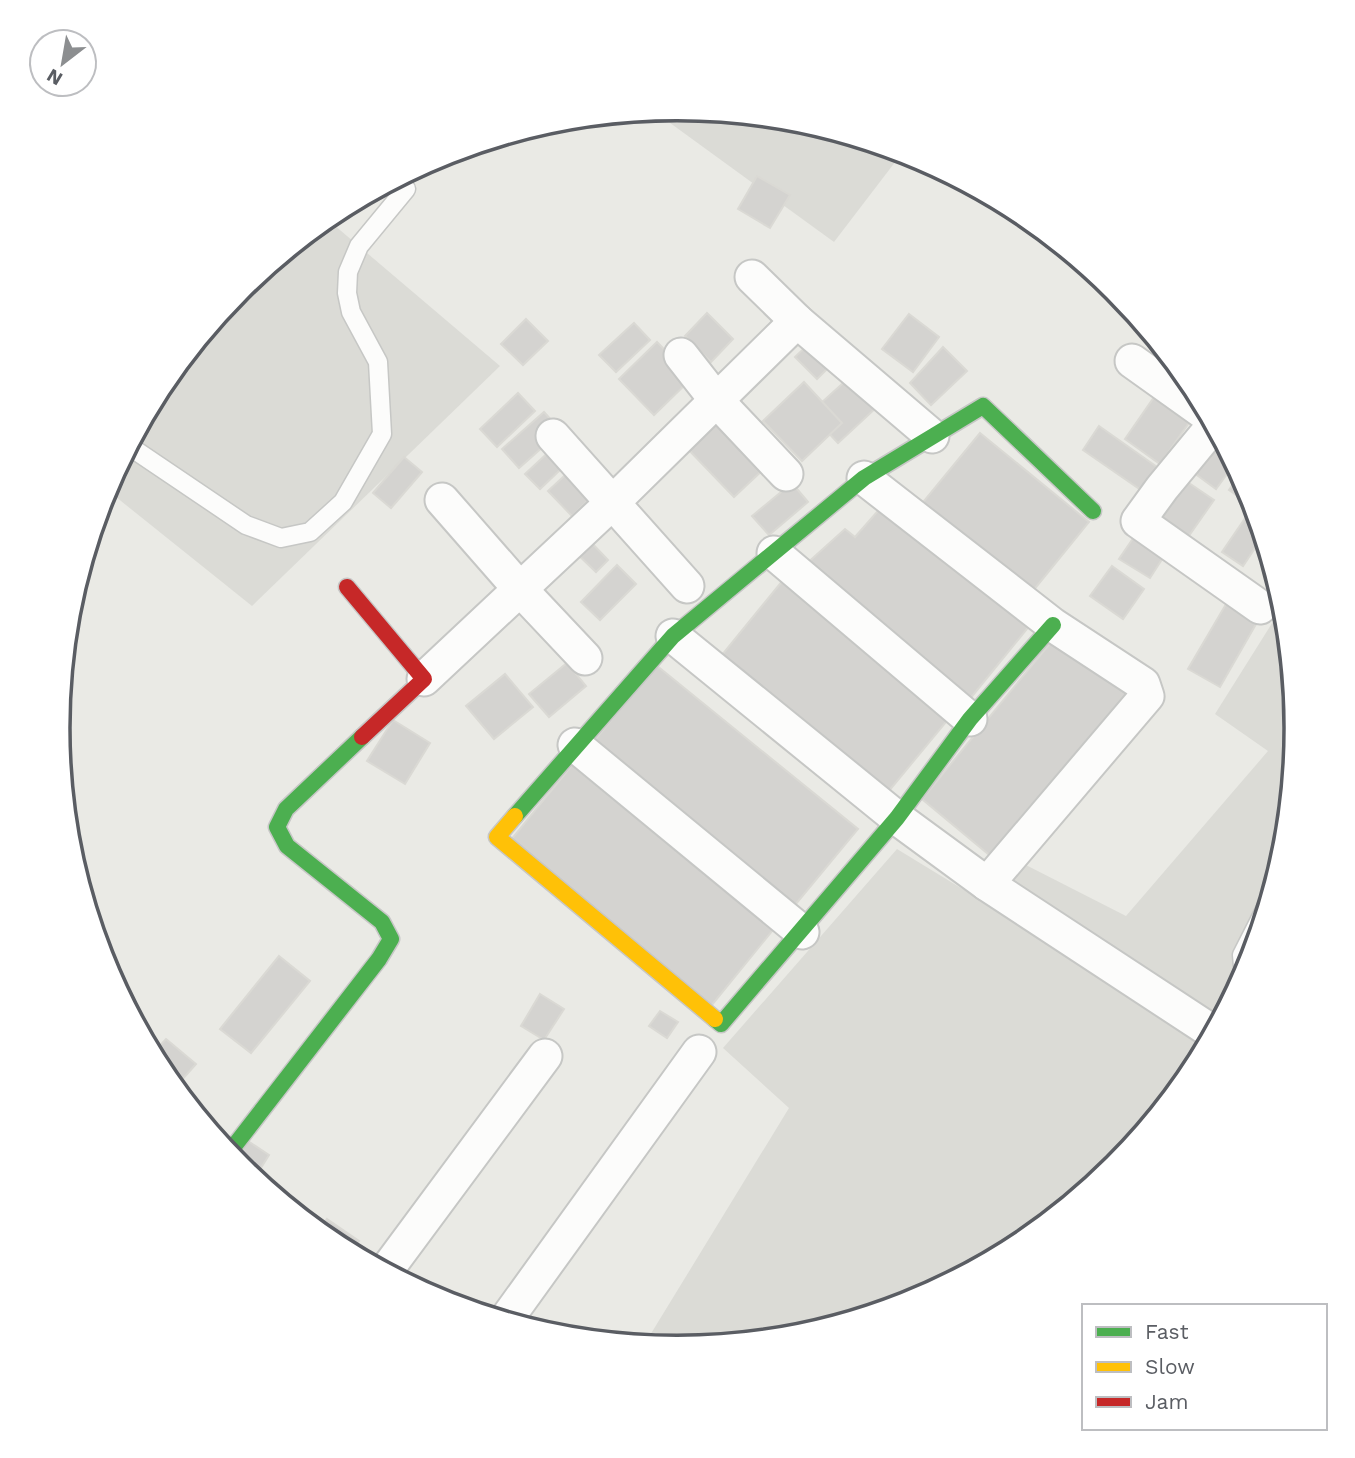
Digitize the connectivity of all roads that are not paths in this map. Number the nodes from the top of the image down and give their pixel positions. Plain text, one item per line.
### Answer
1 (406, 189) dead end
2 (752, 277) dead end
3 (797, 321) junction
4 (681, 355) dead end
5 (1132, 361) dead end
6 (716, 401) junction
7 (1190, 403) edge
8 (1208, 432) edge
9 (553, 436) dead end
10 (932, 436) junction
11 (137, 452) edge
12 (786, 474) dead end
13 (864, 478) junction
14 (442, 500) dead end
15 (613, 502) junction
16 (1093, 511) dead end
17 (775, 553) junction
18 (687, 586) dead end
19 (347, 587) dead end
20 (519, 588) junction
21 (1260, 607) dead end
22 (1054, 625) junction
23 (673, 636) junction
24 (585, 658) dead end
25 (424, 679) junction
26 (970, 719) junction
27 (575, 745) junction
28 (897, 818) junction
29 (987, 884) junction
30 (802, 932) junction
31 (1207, 1028) edge
32 (699, 1052) dead end
33 (545, 1056) dead end
34 (235, 1145) edge
35 (391, 1264) edge
36 (511, 1313) edge

1 - 11 lane
2 - 3 street
3 - 6 street
3 - 10 street
4 - 6 street
5 - 7 street
6 - 12 street
6 - 15 street
8 - 21 street
9 - 15 street
10 - 13 street
10 - 16 street
13 - 17 street
13 - 22 street
14 - 20 street
15 - 18 street
15 - 20 street
17 - 23 street
17 - 26 street
19 - 25 street
20 - 24 street
20 - 25 street
22 - 26 street
22 - 29 street
23 - 27 street
23 - 28 street
25 - 34 street
26 - 28 street
27 - 30 street
27 - 30 street
28 - 29 street
28 - 30 street
29 - 31 street
32 - 36 street
33 - 35 street

